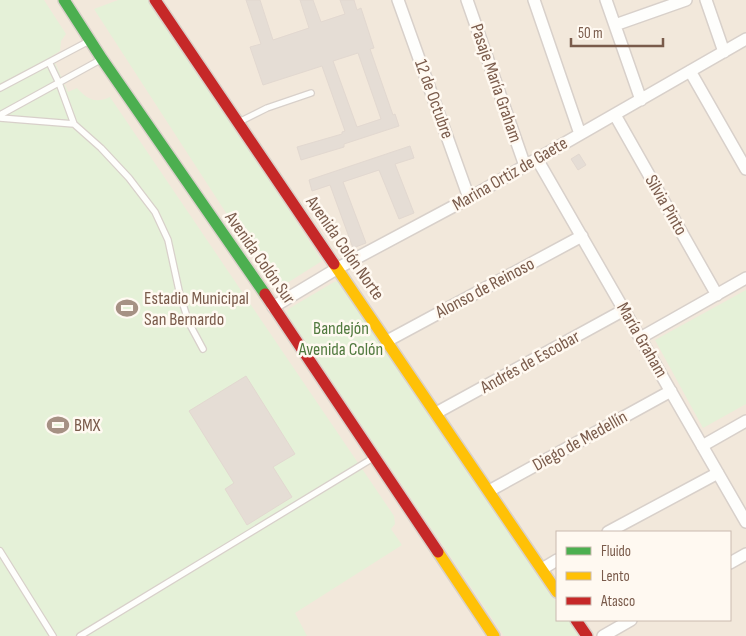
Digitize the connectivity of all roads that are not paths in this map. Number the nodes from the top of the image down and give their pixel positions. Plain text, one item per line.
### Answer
1 (64, 0) edge
2 (154, 0) edge
3 (398, 0) edge
4 (466, 0) edge
5 (534, 0) edge
6 (606, 0) edge
7 (686, 0) edge
8 (706, 0) edge
9 (615, 24) junction
10 (746, 39) edge
11 (90, 40) junction
12 (724, 52) junction
13 (102, 59) junction
14 (49, 62) junction
15 (690, 71) junction
16 (59, 83) junction
17 (0, 88) edge
18 (311, 93) dead end
19 (641, 100) junction
20 (615, 115) junction
21 (0, 117) edge
22 (238, 123) junction
23 (74, 124) junction
24 (580, 134) junction
25 (537, 159) junction
26 (525, 166) junction
27 (746, 169) edge
28 (469, 198) junction
29 (582, 236) junction
30 (338, 268) junction
31 (746, 278) edge
32 (718, 295) junction
33 (272, 307) junction
34 (624, 310) junction
35 (640, 338) junction
36 (388, 341) junction
37 (202, 348) dead end
38 (671, 391) junction
39 (436, 413) junction
40 (746, 420) edge
41 (702, 446) junction
42 (374, 457) junction
43 (718, 473) junction
44 (489, 491) junction
45 (746, 522) edge
46 (610, 531) edge
47 (0, 551) edge
48 (746, 554) edge
49 (556, 561) edge
50 (731, 562) edge
51 (542, 568) junction
52 (556, 590) edge
53 (577, 621) edge
54 (629, 621) edge
55 (53, 636) edge
56 (80, 636) edge
57 (494, 636) edge
58 (587, 636) edge
59 (603, 636) edge

1 - 11 main road, Avenida Colón Sur
2 - 22 main road, Avenida Colón Norte
3 - 28 street, 12 de Octubre
4 - 26 street, Pasaje María Graham
5 - 24 street
6 - 9 street
7 - 9 street
8 - 12 street
9 - 19 street
10 - 12 street, Marina Ortiz de Gaete
11 - 13 main road, Avenida Colón Sur
11 - 14 lane
12 - 15 street, Marina Ortiz de Gaete
13 - 16 lane
13 - 33 main road, Avenida Colón Sur
14 - 16 lane
14 - 17 lane
15 - 19 street, Marina Ortiz de Gaete
15 - 27 street
16 - 21 lane
16 - 23 lane
18 - 22 lane
19 - 20 street, Marina Ortiz de Gaete
20 - 24 street, Marina Ortiz de Gaete
20 - 32 street, Silvia Pinto
21 - 23 lane
22 - 30 main road, Avenida Colón Norte
23 - 37 lane
24 - 25 street, Marina Ortiz de Gaete
25 - 26 street, Marina Ortiz de Gaete
25 - 29 street, María Graham
26 - 28 street, Marina Ortiz de Gaete
28 - 30 street, Marina Ortiz de Gaete
29 - 34 street, María Graham
29 - 36 street, Alonso de Reinoso
30 - 33 street, Marina Ortiz de Gaete
30 - 36 main road, Avenida Colón Norte
31 - 32 street
32 - 35 street
33 - 42 main road, Avenida Colón Sur
34 - 35 street, María Graham
34 - 39 street, Andrés de Escobar
35 - 38 street, María Graham
36 - 39 main road, Avenida Colón Norte
38 - 41 street, María Graham
38 - 44 street, Diego de Medellín
39 - 44 main road, Avenida Colón Norte
40 - 41 street
41 - 43 street, María Graham
42 - 56 lane
42 - 57 main road, Avenida Colón Sur
43 - 45 street, María Graham
43 - 46 street
44 - 51 main road, Avenida Colón Norte
47 - 55 lane
48 - 50 street
49 - 51 street
51 - 52 main road, Avenida Colón Norte
53 - 58 main road
54 - 59 street

